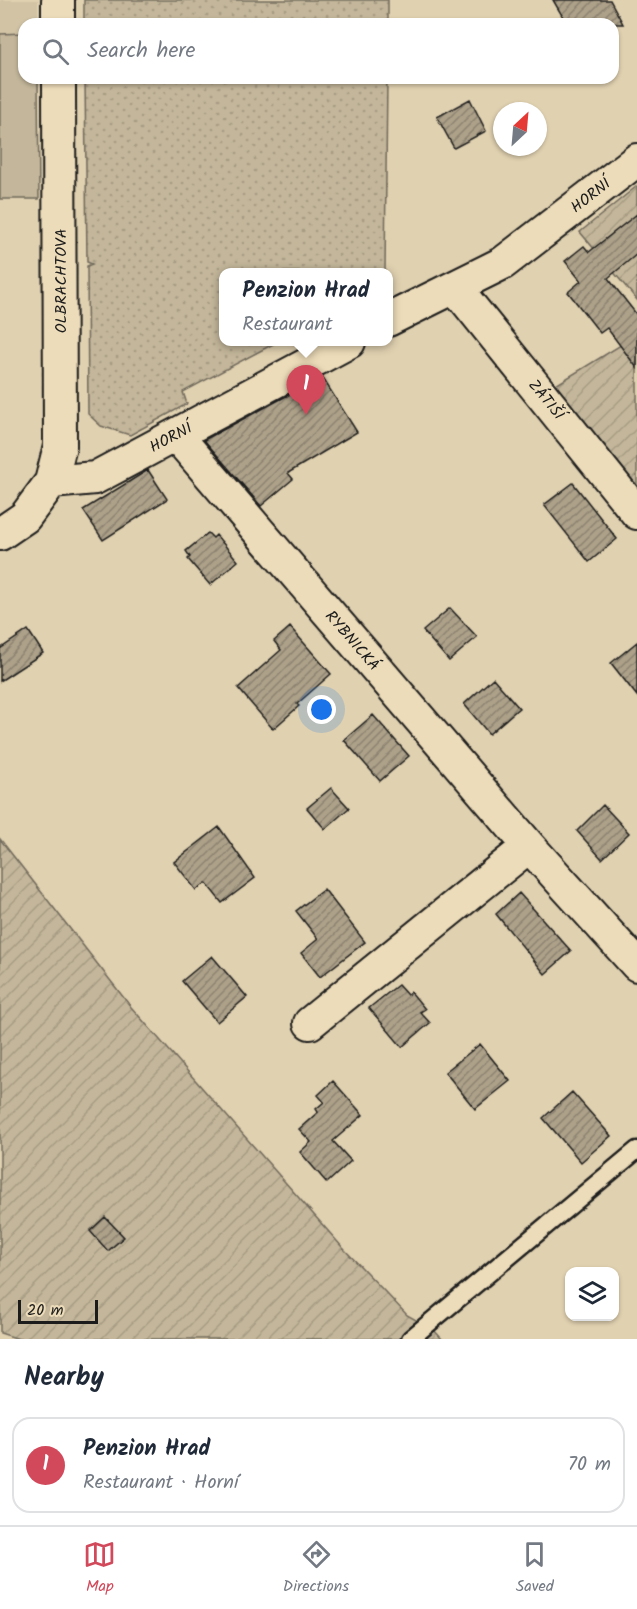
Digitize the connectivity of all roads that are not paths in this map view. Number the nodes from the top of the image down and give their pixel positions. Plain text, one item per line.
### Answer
1 (58, 0) edge
2 (58, 18) edge
3 (59, 84) edge
4 (637, 160) edge
5 (455, 287) junction
6 (393, 318) edge
7 (342, 346) edge
8 (176, 435) junction
9 (51, 482) junction
10 (637, 513) edge
11 (0, 534) edge
12 (529, 846) junction
13 (637, 965) edge
14 (310, 1023) dead end
15 (637, 1150) edge
16 (410, 1339) edge

1 - 2 street
3 - 9 street, OLBRACHTOVA
4 - 5 street, HORNÍ
5 - 6 street, HORNÍ
5 - 10 street, ZÁTIŠÍ
7 - 8 street, HORNÍ
8 - 9 street, HORNÍ
8 - 12 street, RYBNICKÁ
9 - 11 street
12 - 13 street, RYBNICKÁ
12 - 14 street
15 - 16 lane

